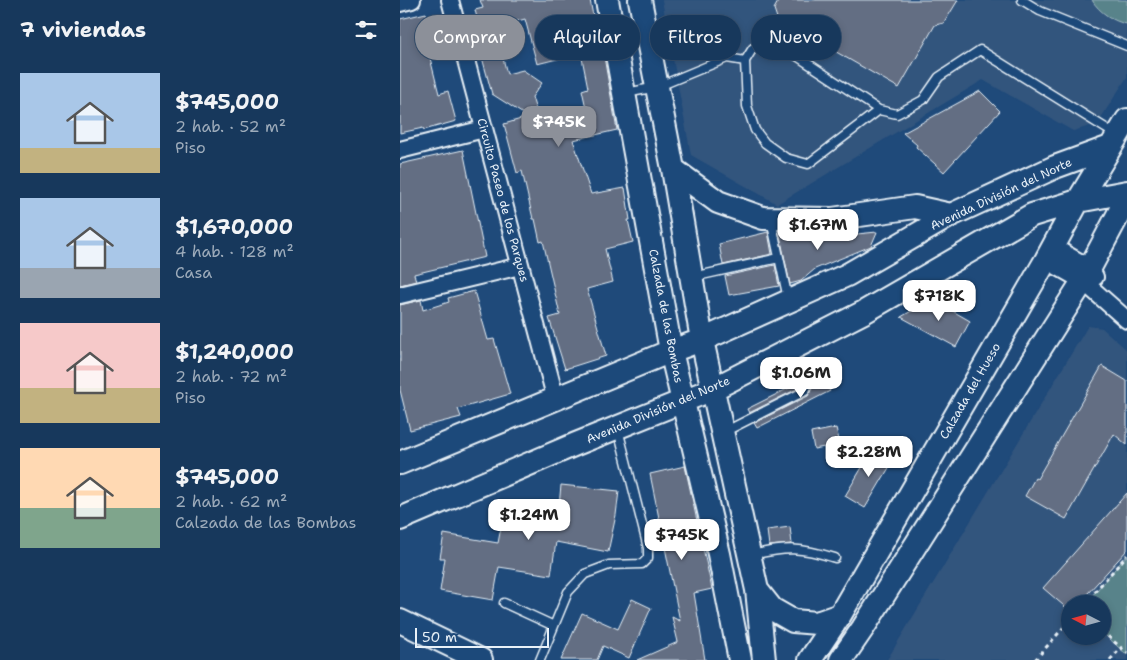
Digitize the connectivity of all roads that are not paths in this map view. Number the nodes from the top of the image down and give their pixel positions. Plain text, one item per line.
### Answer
1 (412, 0) edge
2 (450, 0) edge
3 (607, 0) edge
4 (640, 0) edge
5 (1022, 0) edge
6 (400, 3) edge
7 (1127, 46) edge
8 (745, 61) junction
9 (657, 87) junction
10 (624, 93) junction
11 (879, 110) junction
12 (484, 129) junction
13 (1118, 134) edge
14 (400, 150) edge
15 (673, 169) junction
16 (1127, 192) edge
17 (1127, 198) edge
18 (1078, 201) junction
19 (951, 215) junction
20 (770, 218) junction
21 (1050, 253) junction
22 (779, 258) junction
23 (520, 266) junction
24 (1087, 274) junction
25 (691, 278) junction
26 (400, 294) edge
27 (788, 301) junction
28 (1123, 316) edge
29 (702, 340) junction
30 (790, 350) junction
31 (671, 351) junction
32 (713, 389) junction
33 (556, 400) junction
34 (683, 400) junction
35 (618, 427) junction
36 (722, 432) junction
37 (400, 463) edge
38 (401, 520) edge
39 (749, 555) junction
40 (835, 558) dead end
41 (757, 590) junction
42 (504, 604) dead end
43 (840, 615) junction
44 (400, 621) edge
45 (554, 626) junction
46 (481, 660) edge
47 (540, 660) edge
48 (740, 660) edge
49 (764, 660) edge
50 (810, 660) edge
51 (841, 660) edge

1 - 6 street
2 - 12 street, Circuito Paseo de los Parques
3 - 10 main road, Calzada de las Bombas
4 - 9 main road
5 - 7 lane
8 - 9 lane
8 - 11 lane
8 - 11 lane
9 - 10 lane
9 - 15 main road
10 - 31 main road, Calzada de las Bombas
11 - 13 lane
12 - 14 street
12 - 23 street, Circuito Paseo de los Parques
13 - 18 main road, Calzada del Hueso
13 - 19 main road, Avenida División del Norte
15 - 20 main road
15 - 25 main road
16 - 18 main road, Avenida División del Norte
17 - 24 main road
18 - 21 main road, Calzada del Hueso
18 - 30 main road, Avenida División del Norte
19 - 20 main road
19 - 27 main road, Avenida División del Norte
20 - 22 lane
21 - 24 street
21 - 43 main road, Calzada del Hueso
22 - 25 lane
22 - 27 lane
23 - 26 street
23 - 33 street, Circuito Paseo de los Parques
24 - 28 street
24 - 51 main road
25 - 29 main road
27 - 29 main road, Avenida División del Norte
29 - 31 main road, Avenida División del Norte
29 - 32 main road
30 - 32 main road, Avenida División del Norte
30 - 36 lane
31 - 33 main road, Avenida División del Norte
31 - 34 main road, Calzada de las Bombas
32 - 34 main road, Avenida División del Norte
32 - 36 main road
33 - 37 main road, Avenida División del Norte
34 - 35 main road, Avenida División del Norte
34 - 48 main road, Calzada de las Bombas
35 - 38 main road, Avenida División del Norte
35 - 45 lane
36 - 39 main road
39 - 40 lane
39 - 41 main road
41 - 43 main road
41 - 49 main road
42 - 45 lane
43 - 50 main road, Calzada del Hueso
44 - 46 main road
45 - 47 lane

